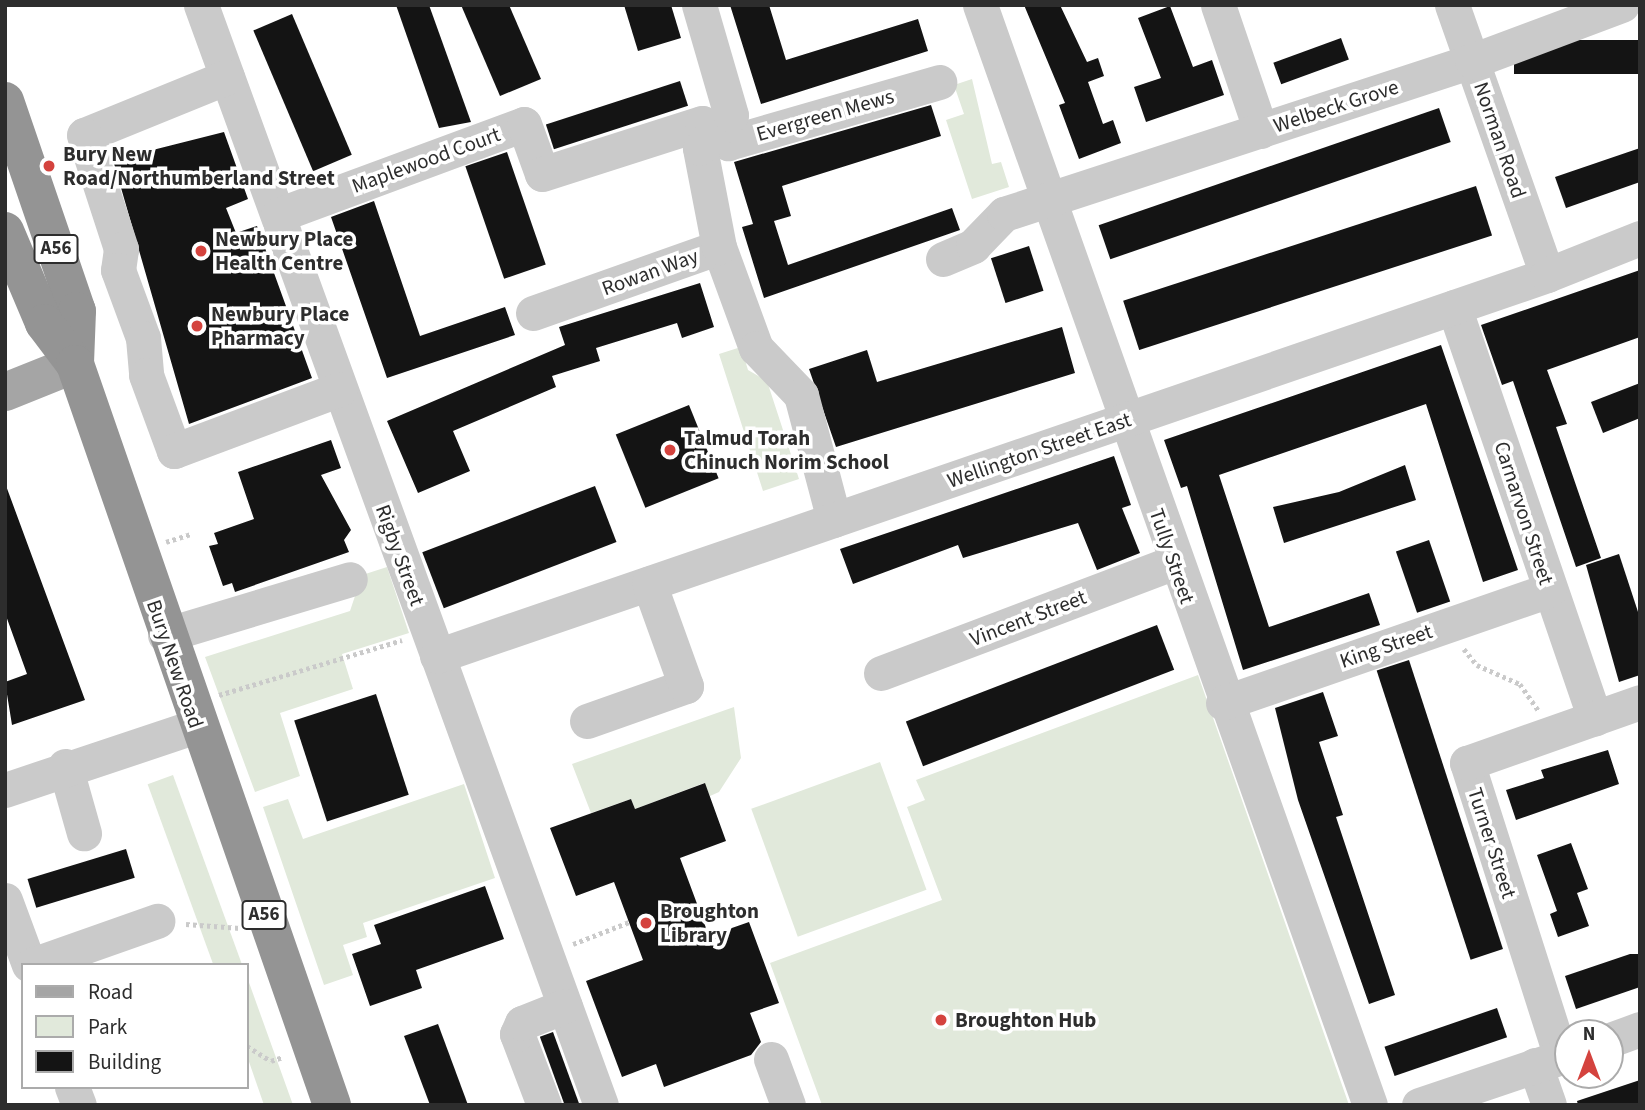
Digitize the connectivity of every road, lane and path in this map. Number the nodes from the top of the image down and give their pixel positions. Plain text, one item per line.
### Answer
1 (201, 5) edge
2 (699, 5) edge
3 (980, 5) edge
4 (1218, 5) edge
5 (1452, 5) edge
6 (1622, 5) edge
7 (1472, 61) junction
8 (227, 76) junction
9 (939, 82) dead end
10 (5, 101) edge
11 (1261, 131) junction
12 (714, 133) junction
13 (1047, 201) junction
14 (278, 215) junction
15 (1640, 238) edge
16 (8, 245) edge
17 (719, 247) junction
18 (943, 259) dead end
19 (1548, 275) junction
20 (1454, 307) junction
21 (533, 313) dead end
22 (75, 364) junction
23 (341, 389) junction
24 (5, 392) edge
25 (1124, 421) junction
26 (834, 520) junction
27 (1174, 562) junction
28 (350, 579) dead end
29 (649, 583) junction
30 (1549, 590) junction
31 (1454, 622) junction
32 (165, 635) junction
33 (433, 644) junction
34 (881, 673) dead end
35 (1223, 702) junction
36 (1640, 702) edge
37 (192, 715) junction
38 (1595, 718) junction
39 (587, 721) dead end
40 (1549, 734) junction
41 (65, 766) junction
42 (5, 790) edge
43 (84, 833) dead end
44 (5, 900) edge
45 (157, 921) joint
46 (629, 922) dead end
47 (269, 930) junction
48 (546, 954) junction
49 (29, 963) edge
50 (36, 963) edge
51 (565, 1006) junction
52 (248, 1047) edge
53 (310, 1049) junction
54 (1554, 1056) edge
55 (771, 1059) dead end
56 (1554, 1059) edge
57 (1554, 1067) edge
58 (332, 1105) edge
59 (544, 1105) edge
60 (601, 1105) edge
61 (714, 1105) edge
62 (743, 1105) edge
63 (788, 1105) edge
64 (1370, 1105) edge
65 (1419, 1105) edge
66 (1549, 1105) edge

1 - 8 street, Rigby Street
2 - 12 street, Rowan Way
3 - 13 street, Tully Street
4 - 11 street
5 - 7 street, Norman Road
6 - 7 street, Welbeck Grove
7 - 11 street, Welbeck Grove
7 - 19 street, Norman Road
8 - 14 street, Rigby Street
8 - 23 street
9 - 12 street, Evergreen Mews
10 - 22 highway, A56
11 - 13 street, Welbeck Grove
12 - 14 street, Maplewood Court
12 - 17 street, Rowan Way
13 - 18 street, Welbeck Grove
13 - 25 street, Tully Street
14 - 23 street, Rigby Street
15 - 19 street, Wellington Street East
16 - 22 highway, Bury New Road / A56
17 - 21 street, Rowan Way
17 - 26 street
19 - 20 street, Wellington Street East
20 - 25 street, Wellington Street East
20 - 30 street, Carnarvon Street
22 - 24 main road
22 - 32 highway, Bury New Road / A56
23 - 33 street, Rigby Street
25 - 26 street, Wellington Street East
25 - 27 street, Tully Street
26 - 29 street, Wellington Street East
27 - 34 street, Vincent Street
27 - 35 street, Tully Street
28 - 32 street
29 - 33 street, Wellington Street East
29 - 39 street
30 - 31 street, King Street
30 - 38 street, Carnarvon Street
31 - 35 street, King Street
31 - 40 path
32 - 37 highway, Bury New Road / A56
33 - 37 path
33 - 48 street, Rigby Street
35 - 64 street, Tully Street
36 - 38 street, Turner Street
37 - 41 street
37 - 47 highway, Bury New Road / A56
38 - 40 street, Turner Street
40 - 54 street, Turner Street
41 - 42 street
41 - 43 street
44 - 49 street
45 - 47 path
45 - 50 street
46 - 48 path
47 - 53 highway, Bury New Road / A56
48 - 51 street, Rigby Street
51 - 59 street
51 - 60 street, Rigby Street
52 - 53 path
53 - 58 highway, Bury New Road / A56
55 - 63 street
56 - 65 street
57 - 66 street
61 - 62 path

